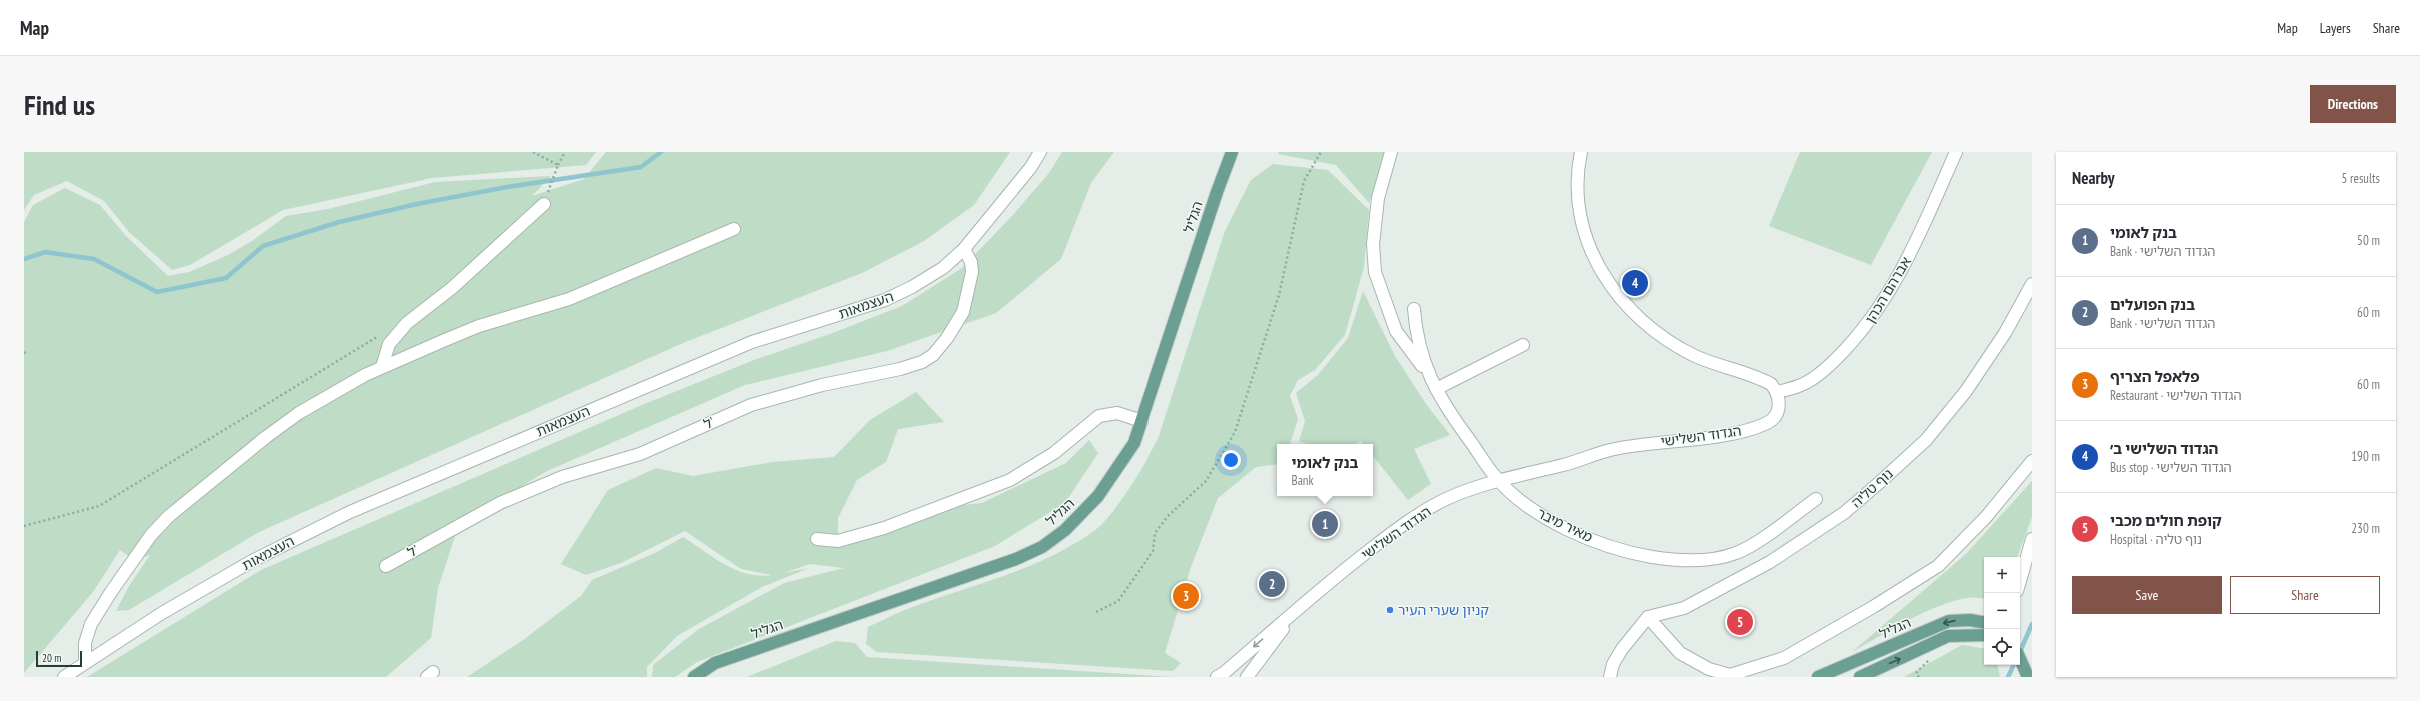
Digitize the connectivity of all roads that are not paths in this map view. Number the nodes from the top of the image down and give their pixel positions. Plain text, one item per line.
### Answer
1 (1040, 152) edge
2 (1232, 152) edge
3 (1391, 152) edge
4 (1399, 152) edge
5 (1581, 152) edge
6 (1956, 152) edge
7 (1386, 168) junction
8 (544, 204) road end
9 (734, 229) dead end
10 (964, 249) junction
11 (2032, 284) edge
12 (1414, 309) dead end
13 (1523, 345) dead end
14 (382, 367) junction
15 (1428, 374) junction
16 (1436, 388) junction
17 (1778, 392) junction
18 (1142, 421) junction
19 (2032, 461) edge
20 (1498, 479) junction
21 (1816, 499) dead end
22 (816, 539) dead end
23 (2032, 539) edge
24 (386, 566) dead end
25 (2020, 581) edge
26 (1298, 608) junction
27 (1648, 617) junction
28 (1984, 622) edge
29 (1984, 635) edge
30 (2020, 659) edge
31 (85, 662) junction
32 (1613, 664) junction
33 (64, 677) edge
34 (694, 677) edge
35 (1217, 677) edge
36 (1247, 677) edge
37 (1610, 677) edge
38 (1615, 677) edge
39 (1818, 677) edge
40 (1860, 677) edge
41 (2028, 677) edge

1 - 10 street, העצמאות
2 - 18 main road, הגליל
3 - 7 street
4 - 7 street
5 - 17 street
6 - 17 street, אברהם הכהן
7 - 15 street
8 - 14 street
9 - 14 street
10 - 24 street, ל'
10 - 31 street, העצמאות
11 - 27 street, נוף טליה
12 - 15 street, מאיר מיבר
13 - 16 street
14 - 31 street
15 - 16 street, מאיר מיבר
16 - 20 street, מאיר מיבר
17 - 20 street, הגדוד השלישי
18 - 22 street
18 - 34 main road, הגליל
19 - 27 street
20 - 21 street, מאיר מיבר
20 - 26 street, הגדוד השלישי
23 - 25 street
26 -> 35 street, הגדוד השלישי
26 - 36 street, הגדוד השלישי
27 - 32 street
28 -> 39 main road, הגליל
40 -> 29 main road
30 - 41 main road
31 - 33 street, העצמאות
32 - 37 street
32 - 38 street

